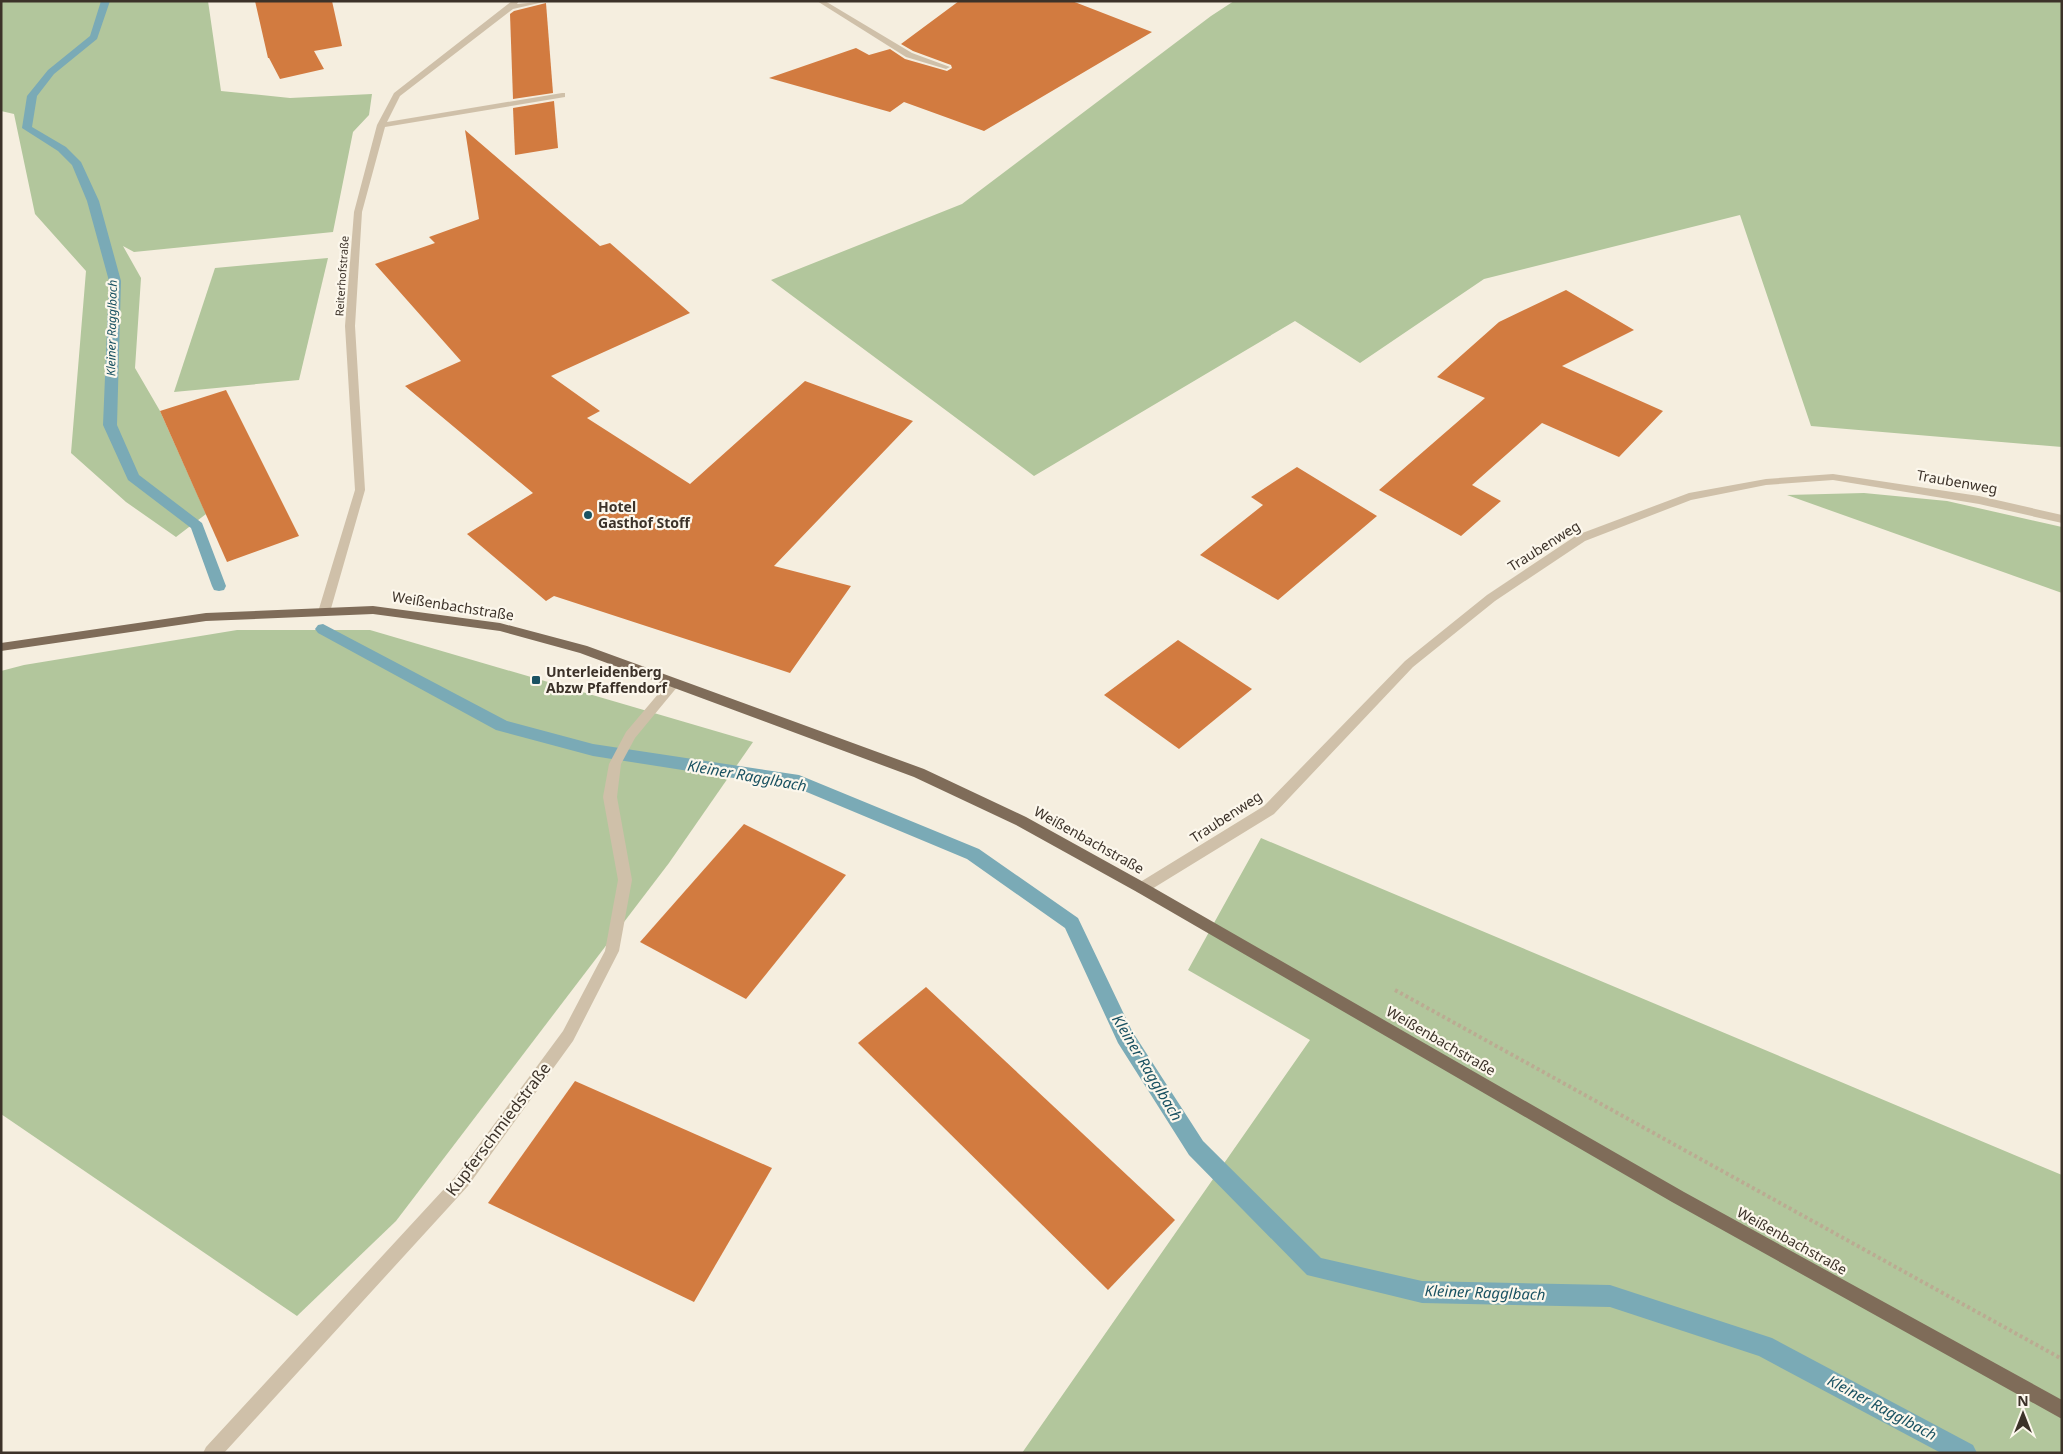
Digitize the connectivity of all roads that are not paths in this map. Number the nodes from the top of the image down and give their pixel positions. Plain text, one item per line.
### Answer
1 (545, 1) edge
2 (820, 1) edge
3 (513, 4) edge
4 (946, 67) dead end
5 (562, 95) dead end
6 (381, 125) junction
7 (2062, 520) edge
8 (324, 612) junction
9 (1, 647) edge
10 (674, 683) junction
11 (1142, 888) junction
12 (2062, 1410) edge
13 (212, 1453) edge

1 - 3 street
2 - 4 street
3 - 6 street, Reiterhofstraße
5 - 6 street
6 - 8 street, Reiterhofstraße
7 - 11 street, Traubenweg
8 - 9 main road, Weißenbachstraße
8 - 10 main road, Weißenbachstraße
10 - 11 main road, Weißenbachstraße
10 - 13 street, Kupferschmiedstraße
11 - 12 main road, Weißenbachstraße

